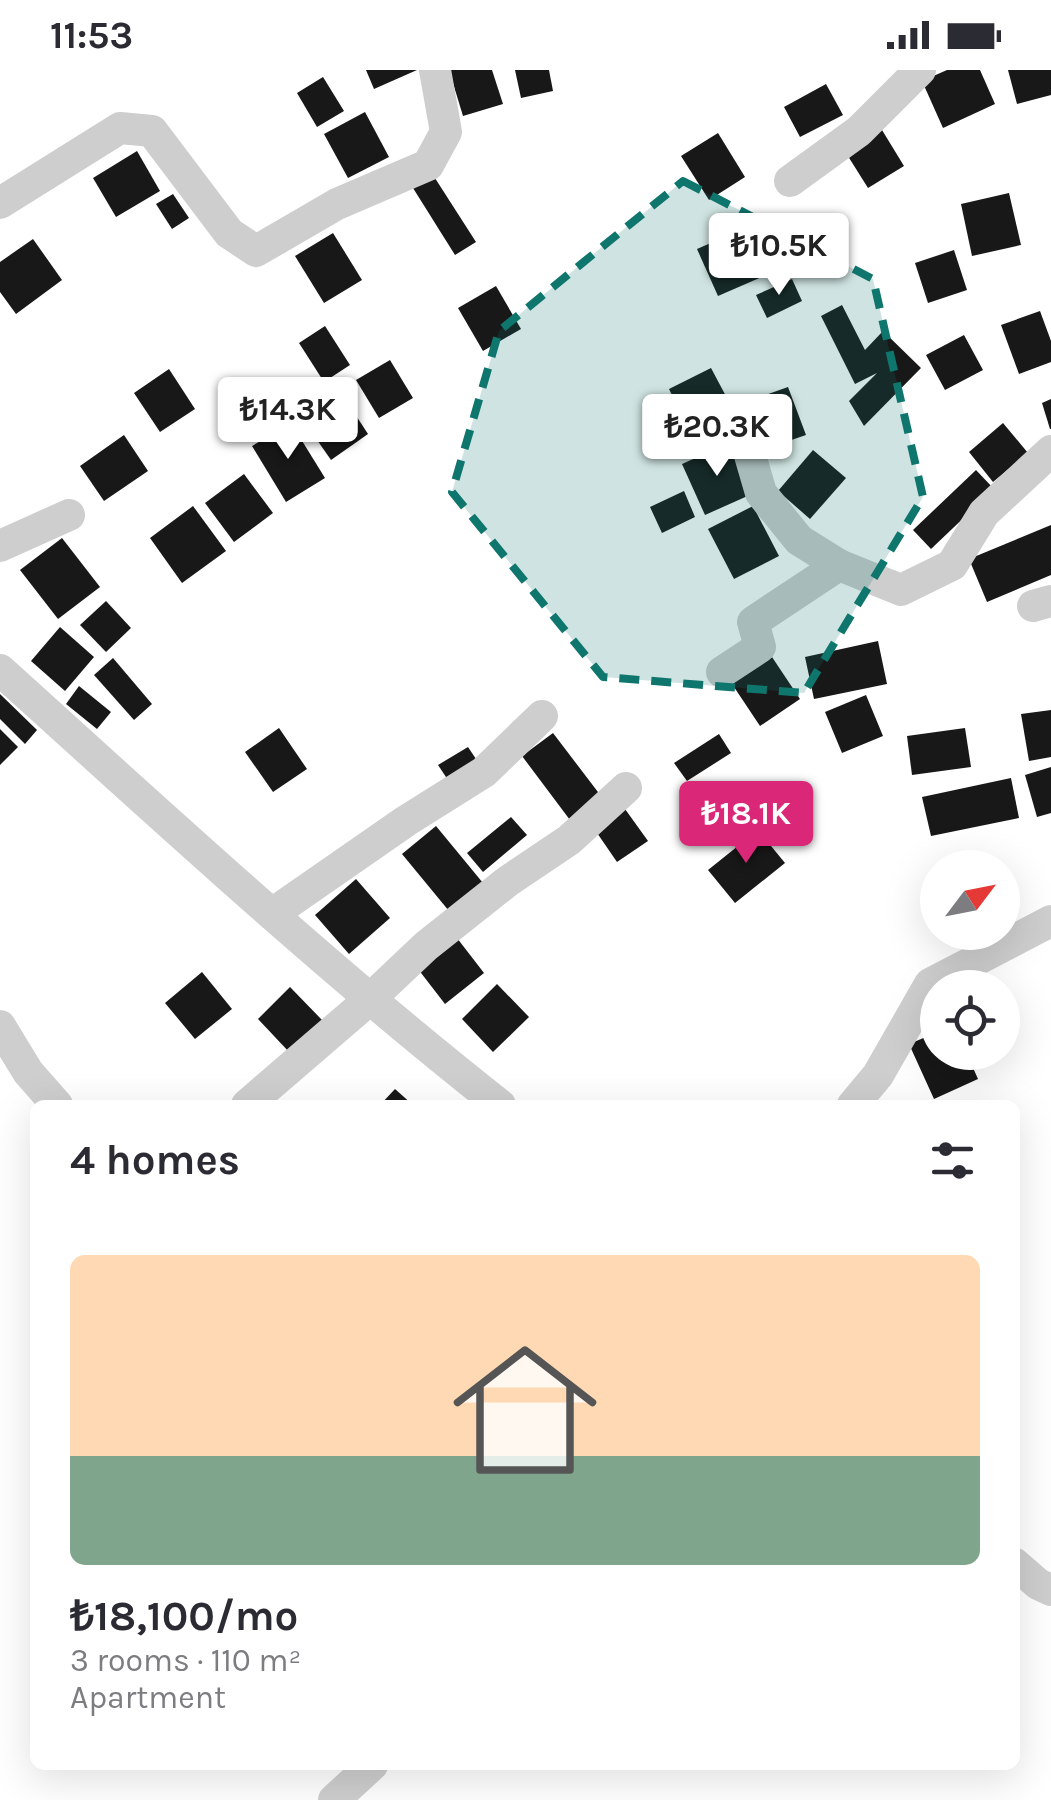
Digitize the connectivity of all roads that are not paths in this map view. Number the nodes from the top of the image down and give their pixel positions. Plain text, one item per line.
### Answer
1 (435, 70) edge
2 (920, 70) edge
3 (790, 180) dead end
4 (0, 203) edge
5 (738, 414) dead end
6 (1051, 451) edge
7 (69, 515) dead end
8 (0, 546) edge
9 (839, 566) junction
10 (0, 670) edge
11 (722, 672) dead end
12 (542, 716) dead end
13 (626, 788) dead end
14 (272, 914) junction
15 (1051, 920) edge
16 (370, 1000) junction
17 (0, 1026) edge
18 (53, 1100) edge
19 (254, 1100) edge
20 (494, 1100) edge
21 (857, 1100) edge
22 (1020, 1568) edge
23 (1051, 1590) edge
24 (367, 1770) edge
25 (334, 1800) edge

1 - 4 street
2 - 3 street
5 - 9 street
6 - 9 street
7 - 8 street
9 - 11 street
10 - 14 street
12 - 14 street
13 - 16 street
14 - 16 street
15 - 21 street
16 - 19 street
16 - 20 street
17 - 18 street
22 - 23 street
24 - 25 street

